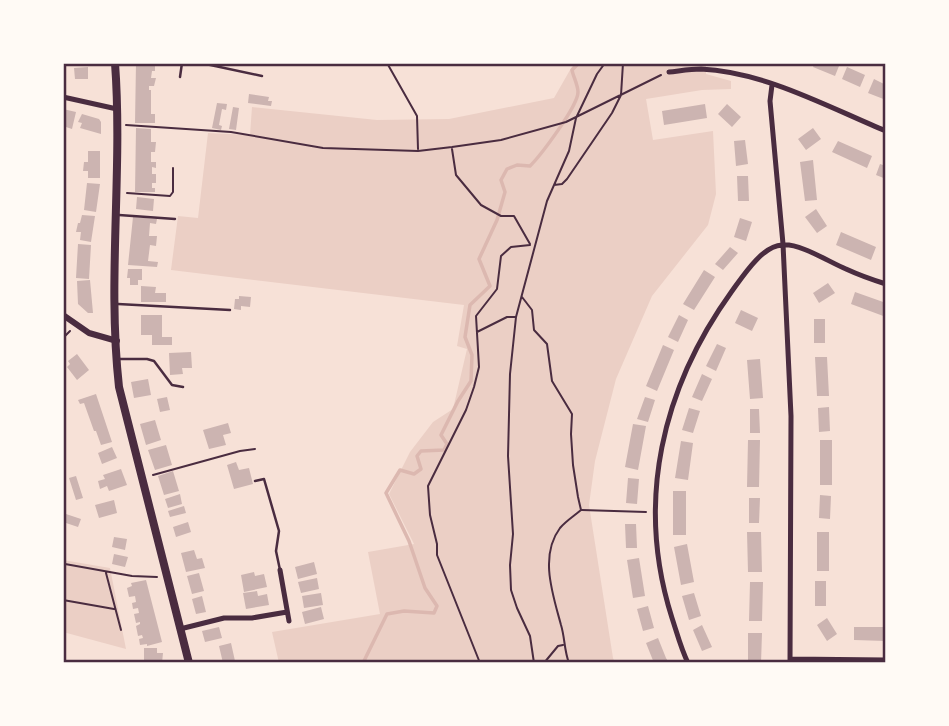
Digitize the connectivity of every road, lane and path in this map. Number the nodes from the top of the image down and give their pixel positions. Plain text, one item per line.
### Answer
1 (115, 63) edge
2 (182, 63) edge
3 (201, 63) edge
4 (387, 63) edge
5 (605, 63) edge
6 (623, 63) edge
7 (668, 72) joint
8 (262, 76) dead end
9 (180, 77) dead end
10 (772, 85) junction
11 (621, 95) junction
12 (63, 97) edge
13 (117, 109) junction
14 (576, 118) junction
15 (117, 124) junction
16 (886, 131) edge
17 (452, 148) junction
18 (418, 150) junction
19 (173, 168) dead end
20 (553, 185) junction
21 (116, 193) junction
22 (116, 215) junction
23 (175, 219) dead end
24 (783, 244) junction
25 (530, 245) junction
26 (534, 247) junction
27 (886, 284) edge
28 (522, 296) junction
29 (115, 304) junction
30 (230, 310) dead end
31 (63, 315) edge
32 (516, 317) junction
33 (75, 325) junction
34 (476, 333) junction
35 (63, 338) edge
36 (117, 341) junction
37 (117, 359) junction
38 (183, 387) dead end
39 (256, 449) dead end
40 (142, 478) junction
41 (256, 481) dead end
42 (581, 510) junction
43 (654, 513) junction
44 (65, 564) dead end
45 (280, 570) joint
46 (106, 572) junction
47 (166, 575) junction
48 (63, 600) edge
49 (116, 609) junction
50 (286, 612) junction
51 (289, 621) dead end
52 (180, 629) junction
53 (121, 630) dead end
54 (564, 644) junction
55 (886, 660) edge
56 (790, 661) edge
57 (189, 663) edge
58 (480, 663) edge
59 (534, 663) edge
60 (544, 663) edge
61 (569, 663) edge
62 (688, 663) edge

1 - 13 main road
2 - 9 lane
3 - 8 lane
4 - 18 path
5 - 14 path
6 - 11 path
7 - 10 street
7 - 11 path
10 - 16 street
10 - 24 street
11 - 14 path
11 - 20 path
12 - 13 street
13 - 15 main road
14 - 17 path
14 - 20 path
15 - 18 path
15 - 21 main road
17 - 18 path
17 - 25 path
19 - 21 path
20 - 26 path
21 - 22 main road
22 - 23 lane
22 - 29 main road
24 - 27 street
24 - 43 street
24 - 56 street
25 - 26 path
25 - 34 path
26 - 28 path
28 - 32 path
28 - 42 path
29 - 30 lane
29 - 36 main road
31 - 33 street
32 - 34 path
32 - 59 path
33 - 35 path
33 - 36 street
34 - 58 path
36 - 37 main road
37 - 38 lane
37 - 40 main road
39 - 40 path
40 - 47 main road
41 - 45 lane
42 - 43 path
42 - 54 path
43 - 62 street
44 - 46 path
45 - 50 street
46 - 47 path
46 - 49 path
47 - 52 main road
48 - 49 path
49 - 53 path
50 - 51 street
50 - 52 street
52 - 57 main road
54 - 60 path
54 - 61 path
55 - 56 street

